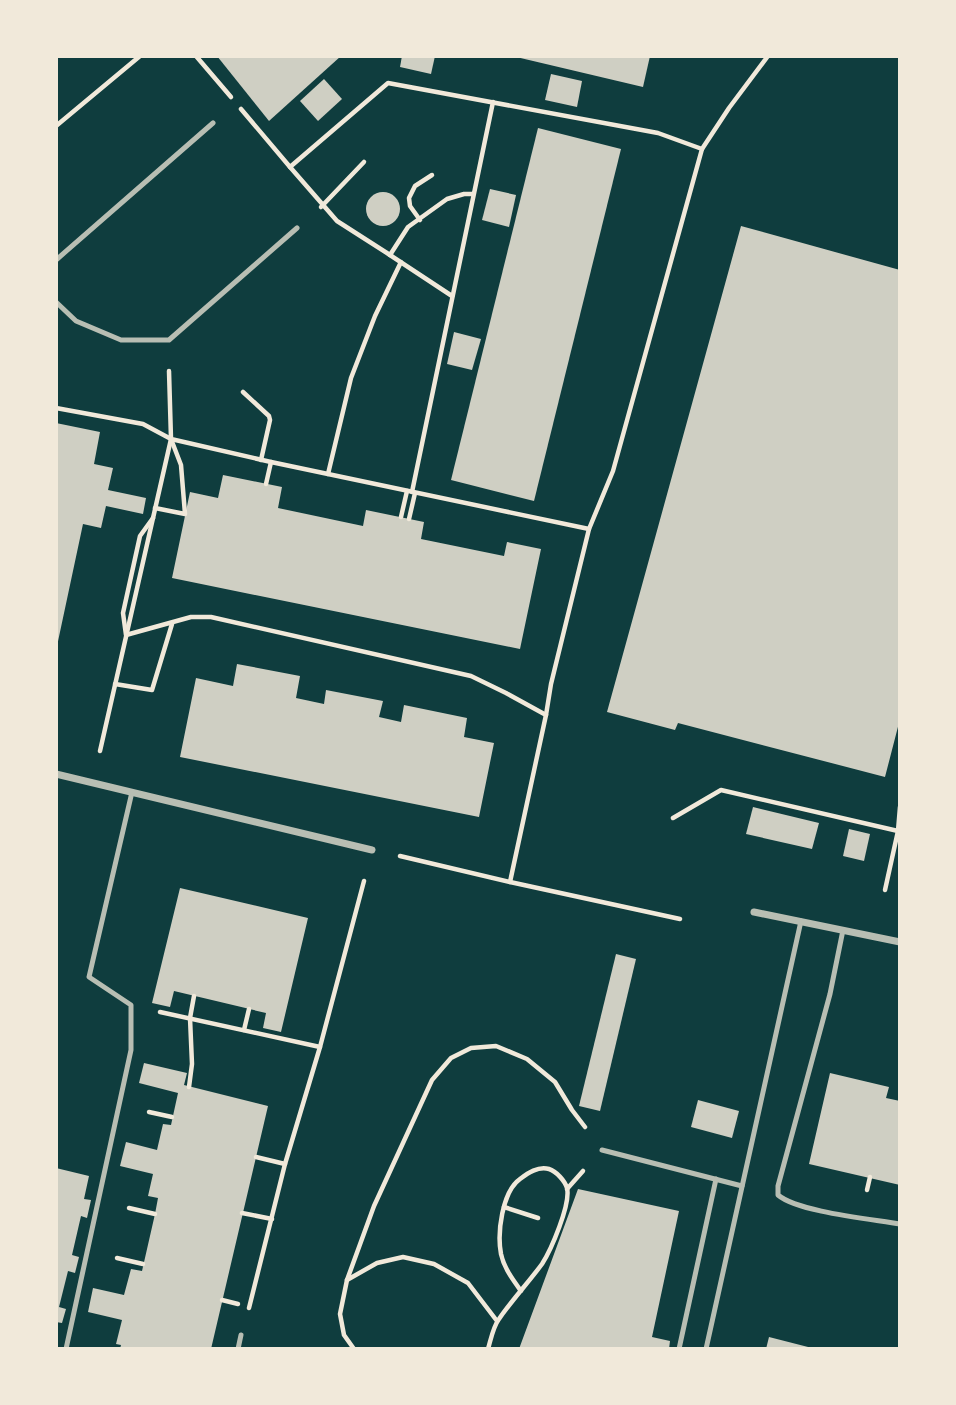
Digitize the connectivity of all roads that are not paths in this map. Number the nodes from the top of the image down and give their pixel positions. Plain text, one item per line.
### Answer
1 (213, 123) dead end
2 (297, 228) dead end
3 (56, 260) edge
4 (56, 302) edge
5 (56, 774) edge
6 (132, 792) junction
7 (372, 850) road end
8 (754, 912) dead end
9 (801, 921) junction
10 (843, 930) junction
11 (900, 942) edge
12 (602, 1150) road end
13 (716, 1179) junction
14 (742, 1186) junction
15 (900, 1224) edge
16 (241, 1335) road end
17 (66, 1349) edge
18 (238, 1349) edge
19 (679, 1349) edge
20 (706, 1349) edge

1 - 3 lane
2 - 4 lane
5 - 6 street
6 - 7 street
6 - 17 lane
8 - 9 street
9 - 10 street
9 - 14 lane
10 - 11 street
10 - 15 lane
12 - 13 lane
13 - 14 lane
13 - 19 lane
14 - 20 lane
16 - 18 lane

